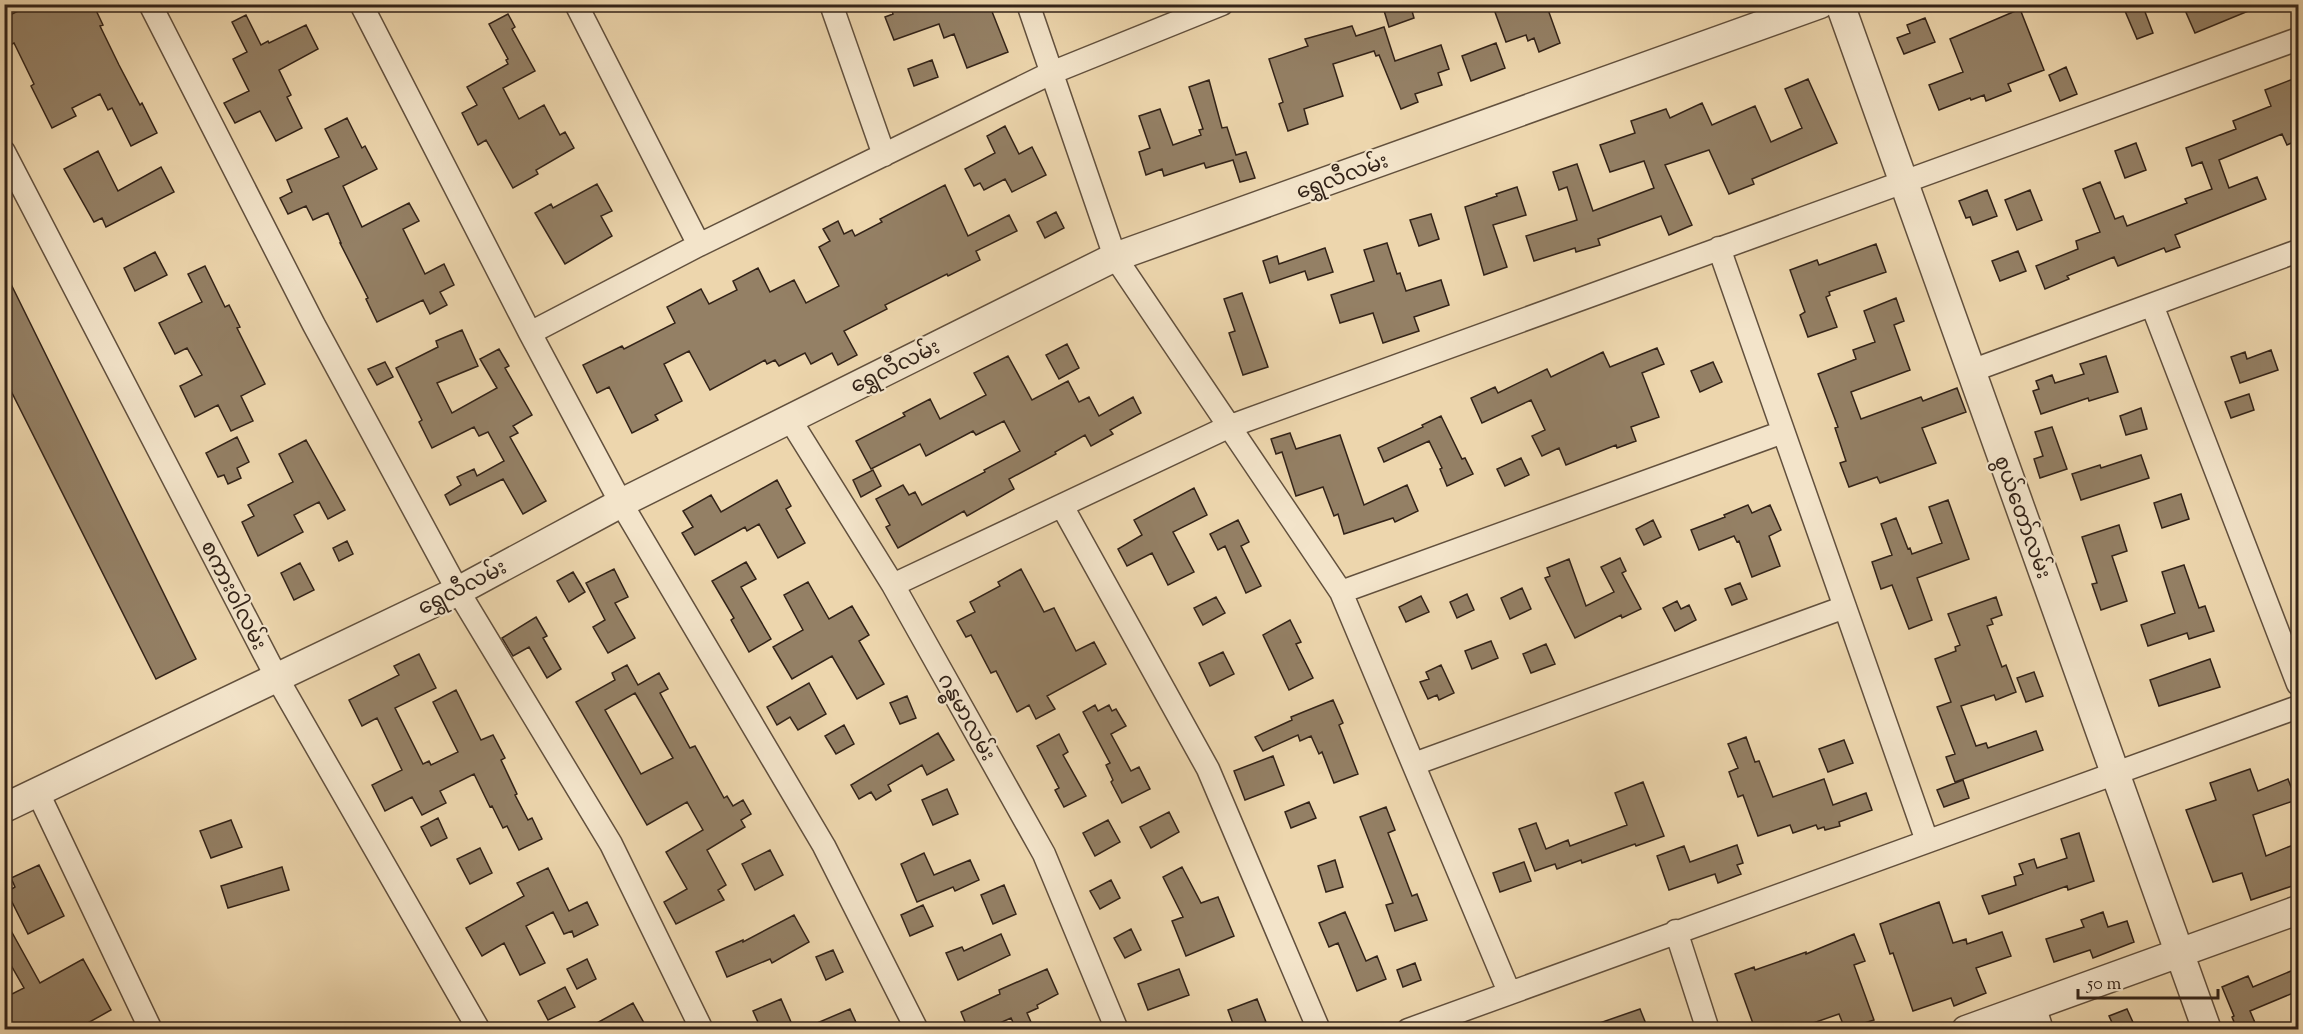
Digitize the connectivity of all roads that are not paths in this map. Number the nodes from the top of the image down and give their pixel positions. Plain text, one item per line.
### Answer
1 (150, 4) edge
2 (361, 4) edge
3 (576, 4) edge
4 (831, 4) edge
5 (1028, 4) edge
6 (1222, 4) edge
7 (1820, 4) edge
8 (1840, 4) edge
9 (2298, 39) edge
10 (1051, 73) junction
11 (4, 153) edge
12 (884, 155) junction
13 (1903, 181) junction
14 (699, 245) junction
15 (1719, 248) junction
16 (2298, 251) edge
17 (1115, 257) junction
18 (2152, 305) junction
19 (530, 333) junction
20 (1971, 371) junction
21 (789, 418) junction
22 (1228, 427) junction
23 (1783, 432) junction
24 (621, 503) junction
25 (1062, 506) junction
26 (893, 585) junction
27 (458, 591) junction
28 (1341, 592) junction
29 (1845, 607) junction
30 (277, 678) junction
31 (2298, 684) edge
32 (2298, 707) edge
33 (1414, 764) junction
34 (2116, 774) junction
35 (38, 793) junction
36 (4, 808) edge
37 (1927, 841) junction
38 (2298, 910) edge
39 (1676, 931) junction
40 (2180, 952) junction
41 (1509, 992) junction
42 (2038, 1017) edge
43 (152, 1029) edge
44 (479, 1029) edge
45 (702, 1029) edge
46 (917, 1029) edge
47 (1117, 1029) edge
48 (1319, 1029) edge
49 (1408, 1029) edge
50 (1708, 1029) edge
51 (1966, 1029) edge
52 (2207, 1029) edge

1 - 27 street
2 - 19 street
3 - 14 street
4 - 12 street
5 - 10 street
6 - 10 street
7 - 17 street, ရွှေလီလမ်း
8 - 13 street, စွယ်တော်လမ်း
9 - 13 street
10 - 12 street
10 - 17 street
11 - 30 street, စကားဝါလမ်း
12 - 14 street
13 - 15 street
13 - 20 street, စွယ်တော်လမ်း
14 - 19 street
15 - 22 street
15 - 23 street
16 - 18 street
17 - 21 street, ရွှေလီလမ်း
17 - 22 street
18 - 20 street
18 - 31 street
19 - 24 street
20 - 34 street, စွယ်တော်လမ်း
21 - 24 street, ရွှေလီလမ်း
21 - 26 street, ဂန္ဓမာလမ်း
22 - 25 street
22 - 28 street
23 - 28 street
23 - 29 street
24 - 27 street, ရွှေလီလမ်း
24 - 46 street
25 - 26 street
25 - 48 street
26 - 47 street, ဂန္ဓမာလမ်း
27 - 30 street, ရွှေလီလမ်း
27 - 45 street
28 - 33 street
29 - 33 street
29 - 37 street
30 - 35 street, ရွှေလီလမ်း
30 - 44 street, စကားဝါလမ်း
32 - 34 street
33 - 41 street
34 - 37 street
34 - 40 street, စွယ်တော်လမ်း
35 - 36 street, ရွှေလီလမ်း
35 - 43 street
37 - 39 street
38 - 40 street
39 - 41 street
39 - 50 street
40 - 42 street
40 - 52 street, စွယ်တော်လမ်း
41 - 49 street
42 - 51 street

